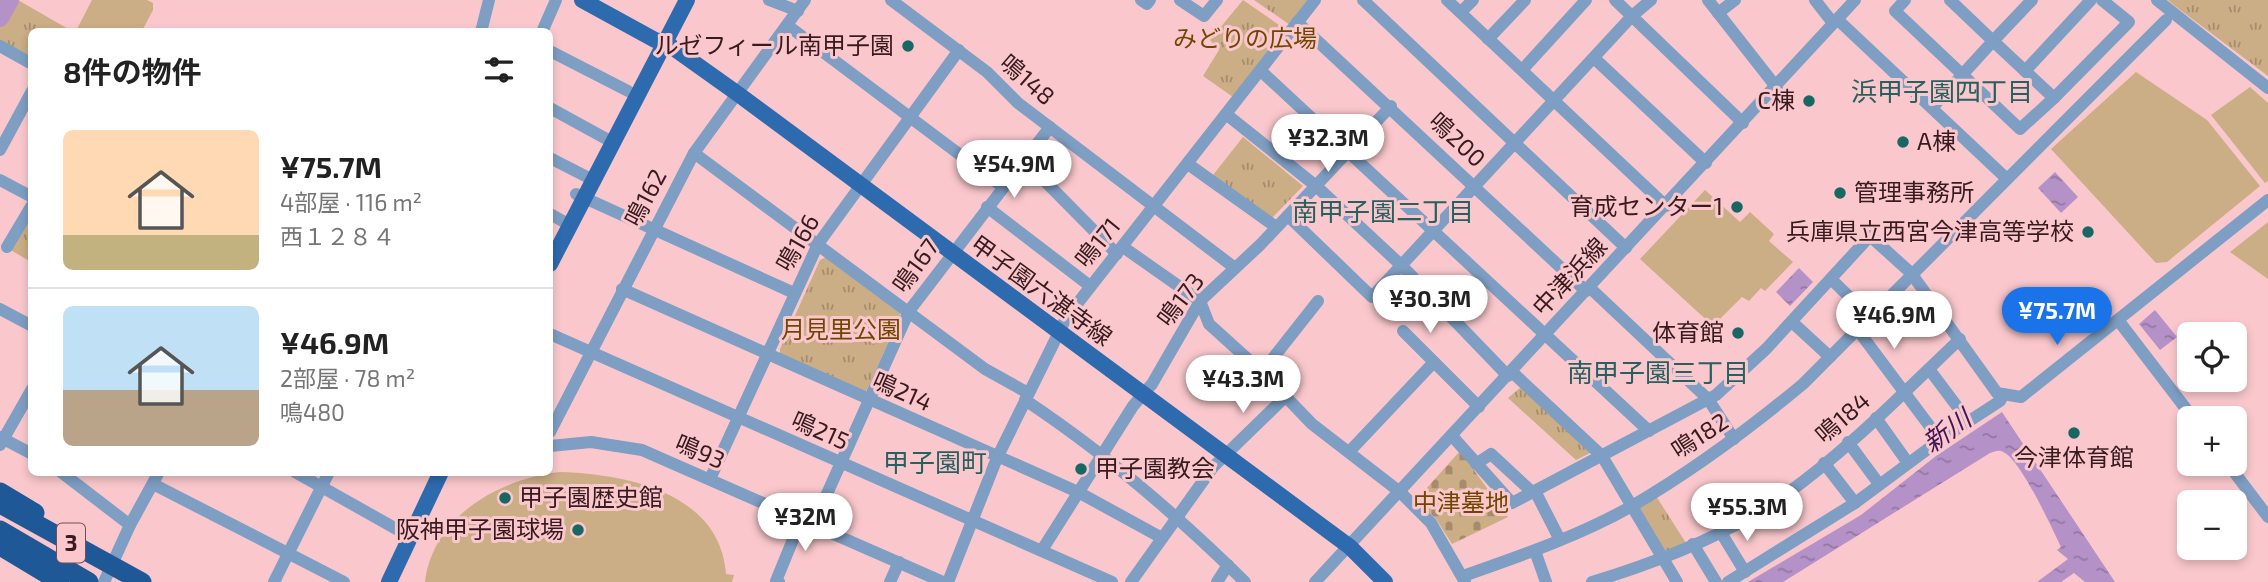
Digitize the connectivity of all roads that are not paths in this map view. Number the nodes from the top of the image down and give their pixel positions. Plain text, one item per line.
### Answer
1 (489, 0) edge
2 (556, 0) edge
3 (582, 0) edge
4 (605, 0) edge
5 (676, 0) edge
6 (687, 0) edge
7 (769, 0) edge
8 (891, 0) edge
9 (1141, 0) edge
10 (1150, 0) edge
11 (1180, 0) edge
12 (1217, 0) edge
13 (1315, 0) edge
14 (1363, 0) edge
15 (1447, 0) edge
16 (1473, 0) edge
17 (1525, 0) edge
18 (1586, 0) edge
19 (1615, 0) edge
20 (1651, 0) edge
21 (1708, 0) edge
22 (1735, 0) edge
23 (1815, 0) edge
24 (1855, 0) edge
25 (1905, 0) edge
26 (1950, 0) edge
27 (2032, 0) edge
28 (2091, 0) edge
29 (2102, 0) edge
30 (2157, 0) edge
31 (1965, 5) edge
32 (801, 6) edge
33 (1461, 12) junction
34 (1718, 13) junction
35 (1632, 16) junction
36 (2166, 20) dead end
37 (1835, 21) junction
38 (1297, 22) junction
39 (787, 26) junction
40 (482, 28) edge
41 (544, 28) edge
42 (660, 37) junction
43 (1488, 39) junction
44 (1993, 41) junction
45 (0, 46) edge
46 (959, 50) junction
47 (553, 53) edge
48 (1594, 58) junction
49 (28, 62) edge
50 (1522, 69) junction
51 (1261, 71) junction
52 (2025, 71) junction
53 (1961, 75) junction
54 (1777, 88) junction
55 (2268, 88) edge
56 (628, 91) junction
57 (738, 94) junction
58 (2059, 94) junction
59 (28, 98) edge
60 (1555, 102) junction
61 (2080, 104) junction
62 (1391, 106) junction
63 (1932, 108) junction
64 (553, 110) edge
65 (1226, 114) junction
66 (911, 116) junction
67 (1743, 123) junction
68 (1050, 127) junction
69 (608, 140) junction
70 (2, 142) edge
71 (1516, 143) junction
72 (1347, 152) junction
73 (694, 153) junction
74 (553, 160) edge
75 (1024, 160) junction
76 (1706, 163) junction
77 (1188, 164) junction
78 (589, 178) junction
79 (2007, 178) junction
80 (0, 180) edge
81 (861, 186) junction
82 (1316, 186) junction
83 (1003, 187) junction
84 (1476, 187) junction
85 (28, 195) edge
86 (579, 196) junction
87 (2268, 200) edge
88 (1155, 205) junction
89 (1666, 206) junction
90 (987, 207) junction
91 (28, 212) edge
92 (1288, 216) junction
93 (560, 220) edge
94 (1276, 227) junction
95 (652, 231) junction
96 (1434, 232) junction
97 (553, 236) edge
98 (818, 244) junction
99 (7, 247) dead end
100 (1626, 248) junction
101 (1120, 250) junction
102 (553, 251) edge
103 (951, 254) junction
104 (1402, 266) junction
105 (1235, 268) junction
106 (1911, 272) junction
107 (1831, 279) junction
108 (1090, 286) junction
109 (622, 289) junction
110 (1587, 289) junction
111 (794, 293) junction
112 (1200, 301) junction
113 (1318, 301) dead end
114 (0, 309) edge
115 (909, 311) junction
116 (1870, 317) junction
117 (2118, 320) junction
118 (1792, 322) junction
119 (28, 324) edge
120 (1857, 329) junction
121 (1403, 331) dead end
122 (1059, 332) junction
123 (1546, 334) junction
124 (553, 335) edge
125 (1960, 339) junction
126 (589, 352) junction
127 (765, 353) junction
128 (1830, 357) junction
129 (1434, 362) junction
130 (1929, 369) junction
131 (1262, 372) junction
132 (1510, 374) junction
133 (1903, 393) junction
134 (1143, 395) junction
135 (2003, 395) junction
136 (28, 396) edge
137 (1026, 397) junction
138 (1285, 397) junction
139 (1708, 399) junction
140 (867, 400) junction
141 (2184, 406) edge
142 (1479, 407) junction
143 (737, 418) junction
144 (1876, 418) junction
145 (1968, 421) junction
146 (553, 426) edge
147 (1650, 431) junction
148 (1453, 437) junction
149 (1734, 439) junction
150 (1, 440) edge
151 (1940, 440) junction
152 (1848, 442) junction
153 (553, 446) edge
154 (28, 452) edge
155 (1349, 452) junction
156 (1102, 456) junction
157 (1602, 456) junction
158 (1225, 457) junction
159 (998, 458) junction
160 (1824, 463) junction
161 (1908, 463) junction
162 (841, 464) junction
163 (1476, 464) junction
164 (66, 476) edge
165 (302, 476) edge
166 (327, 476) edge
167 (428, 476) edge
168 (439, 476) edge
169 (2237, 476) edge
170 (156, 478) edge
171 (710, 478) junction
172 (1879, 484) junction
173 (321, 487) junction
174 (0, 492) edge
175 (1078, 492) junction
176 (1400, 492) junction
177 (1534, 492) junction
178 (1855, 503) junction
179 (0, 504) edge
180 (1631, 506) junction
181 (0, 514) edge
182 (1178, 516) junction
183 (2268, 517) edge
184 (971, 520) junction
185 (807, 522) junction
186 (130, 525) junction
187 (0, 530) edge
188 (400, 531) junction
189 (1720, 531) junction
190 (1162, 538) junction
191 (1560, 540) junction
192 (1693, 544) junction
193 (0, 546) edge
194 (1350, 547) junction
195 (1042, 550) junction
196 (1535, 551) junction
197 (287, 554) junction
198 (0, 556) edge
199 (1662, 559) junction
200 (114, 562) junction
201 (899, 562) junction
202 (1228, 565) junction
203 (1745, 572) junction
204 (1632, 576) edge
205 (1464, 579) edge
206 (43, 582) edge
207 (60, 582) edge
208 (89, 582) edge
209 (104, 582) edge
210 (116, 582) edge
211 (142, 582) edge
212 (149, 582) edge
213 (274, 582) edge
214 (344, 582) edge
215 (379, 582) edge
216 (389, 582) edge
217 (779, 582) edge
218 (890, 582) edge
219 (945, 582) edge
220 (1112, 582) edge
221 (1130, 582) edge
222 (1217, 582) edge
223 (1245, 582) edge
224 (1315, 582) edge
225 (1385, 582) edge
226 (1546, 582) edge
227 (1592, 582) edge
228 (1677, 582) edge
229 (1716, 582) edge
230 (1728, 582) edge

1 - 40 street
2 - 41 street
3 - 42 main road
4 - 42 main road
5 - 42 main road
6 - 42 main road
7 - 32 street
8 - 46 street, 鳴148
9 - 10 street
11 - 12 street
13 - 38 street, 鳴171
14 - 71 street
15 - 33 street
16 - 33 street
17 - 43 street
18 - 50 street
19 - 35 street
20 - 35 street
21 - 34 street
22 - 34 street
23 - 37 street
24 - 37 street, 中津浜線
25 - 53 street
26 - 31 street
27 - 44 street
28 - 52 street
29 - 58 street
30 - 55 street
31 - 44 street
32 - 39 street, 鳴162
33 - 43 street
34 - 54 street
35 - 48 street
35 - 67 street
36 - 61 street, 鳴182
37 - 54 street, 中津浜線
37 - 63 street
38 - 51 street, 鳴171
38 - 62 street, 鳴200
39 - 57 street, 鳴162
39 - 66 street
42 - 56 main road
42 - 57 main road, 甲子園六湛寺線
42 - 69 main road
43 - 50 street
44 - 52 street
44 - 53 street
45 - 49 street
46 - 66 street, 鳴166
46 - 68 street, 鳴148
47 - 56 street
48 - 60 street
48 - 76 street
50 - 60 street
51 - 65 street, 鳴171
51 - 72 street
52 - 58 street
53 - 58 street
53 - 63 street
54 - 67 street, 中津浜線
56 - 69 main road
57 - 73 street, 鳴162
57 - 81 main road, 甲子園六湛寺線
58 - 61 street
59 - 70 street
60 - 71 street
60 - 89 street
61 - 79 street, 鳴182
62 - 72 street, 鳴173
62 - 84 street, 鳴200
63 - 79 street
64 - 69 street
65 - 77 street, 鳴171
65 - 82 street
66 - 81 street, 鳴166
66 - 83 street
67 - 76 street, 中津浜線
68 - 75 street, 鳴167
68 - 88 street, 鳴148
69 - 78 main road
71 - 84 street
71 - 100 street
72 - 82 street, 鳴173
72 - 96 street
73 - 95 street, 鳴162
73 - 98 street
74 - 78 street
75 - 83 street, 鳴167
75 - 101 street
76 - 89 street, 中津浜線
77 - 88 street, 鳴171
77 - 94 street
78 - 86 main road
79 - 106 street, 鳴182
80 - 85 street
81 - 98 street, 鳴166
81 - 103 main road, 甲子園六湛寺線
82 - 92 street, 鳴173
82 - 104 street
83 - 90 street, 鳴167
84 - 96 street
84 - 110 street, 鳴200
86 - 93 main road
86 - 95 street
87 - 117 street
88 - 101 street, 鳴171
88 - 105 street, 鳴148
89 - 100 street, 中津浜線
90 - 103 street, 鳴167
90 - 108 street
91 - 99 street
92 - 94 street, 鳴173
92 - 104 street
93 - 97 main road
93 - 102 main road
94 - 105 street, 鳴173
95 - 109 street, 鳴162
95 - 111 street
96 - 104 street
96 - 123 street
98 - 111 street, 鳴166
98 - 115 street
100 - 110 street, 中津浜線
101 - 108 street, 鳴171
101 - 112 street
103 - 115 street, 鳴167
103 - 122 main road, 甲子園六湛寺線
104 - 132 street
105 - 112 street, 鳴173
106 - 107 street
106 - 116 street, 鳴182
106 - 125 street
107 - 116 street
107 - 118 street
108 - 122 street, 鳴171
109 - 126 street, 鳴162
109 - 127 street, 鳴214
110 - 123 street, 中津浜線
110 - 139 street, 鳴200
111 - 127 street, 鳴166
112 - 131 street
112 - 134 street, 鳴173
113 - 131 street
114 - 119 street
115 - 137 street
115 - 140 street, 鳴167
116 - 120 street, 鳴182
117 - 135 street
117 - 141 street
118 - 128 street
118 - 139 street
120 - 128 street, 鳴182
120 - 133 street
121 - 129 street
122 - 134 main road, 甲子園六湛寺線
122 - 137 street, 鳴171
123 - 132 street, 中津浜線
123 - 147 street
124 - 126 street, 鳴215
125 - 130 street, 鳴184
125 - 135 street
126 - 143 street, 鳴215
126 - 146 street, 鳴162
127 - 140 street, 鳴214
127 - 143 street, 鳴166
128 - 149 street, 鳴182
129 - 142 street
129 - 155 street
130 - 133 street, 鳴184
130 - 145 street
131 - 138 street
132 - 142 street, 中津浜線
132 - 157 street
133 - 144 street, 鳴184
133 - 151 street
134 - 156 street, 鳴173
134 - 158 main road, 甲子園六湛寺線
135 - 145 street
136 - 150 street
137 - 156 street
137 - 159 street, 鳴171
138 - 155 street
138 - 158 street
139 - 147 street
139 - 149 street, 鳴200
140 - 159 street, 鳴214
140 - 162 street, 鳴167
142 - 148 street, 中津浜線
143 - 162 street, 鳴215
143 - 171 street, 鳴166
144 - 152 street, 鳴184
144 - 161 street
145 - 151 street
147 - 157 street
148 - 163 street
148 - 176 street, 中津浜線
149 - 180 street, 鳴182
150 - 154 street
151 - 161 street
152 - 160 street, 鳴184
152 - 172 street
153 - 171 street, 鳴93
155 - 176 street
156 - 175 street, 鳴173
156 - 182 street
157 - 177 street
157 - 180 street
158 - 182 street
158 - 194 main road, 甲子園六湛寺線
159 - 175 street, 鳴214
159 - 184 street, 鳴171
160 - 178 street
160 - 189 street, 鳴184
161 - 172 street
162 - 184 street, 鳴215
162 - 185 street, 鳴167
163 - 177 street
163 - 177 street
164 - 186 street
165 - 173 street
166 - 173 street
167 - 188 main road
168 - 216 main road
169 - 183 street
170 - 186 street
170 - 197 street
171 - 185 street, 鳴93
172 - 178 street
173 - 188 street
173 - 197 street
174 - 200 highway
175 - 190 street, 鳴214
175 - 195 street, 鳴173
176 - 194 street, 中津浜線
176 - 205 street
177 - 191 street
178 - 203 street
179 - 211 highway, 3, bridge
180 - 191 street, 鳴182
180 - 199 street
181 - 210 highway
182 - 190 street
182 - 202 street
184 - 195 street, 鳴215
184 - 219 street, 鳴171
185 - 201 street, 鳴93
185 - 217 street, 鳴167
186 - 200 street
187 - 208 highway
188 - 215 main road
189 - 192 street, 鳴184
189 - 203 street
190 - 221 street
191 - 196 street, 鳴182
192 - 199 street, 鳴184
192 - 229 street
193 - 207 highway, 3
194 - 224 street, 中津浜線
194 - 225 main road, 甲子園六湛寺線
195 - 220 street, 鳴215
196 - 205 street, 鳴182
196 - 226 street
197 - 213 street
197 - 214 street
198 - 206 highway
199 - 204 street, 鳴184
199 - 228 street
200 - 209 street
200 - 212 highway
201 - 218 street
201 - 219 street, 鳴93
202 - 222 street
202 - 223 street
203 - 230 street
204 - 227 street, 鳴184

